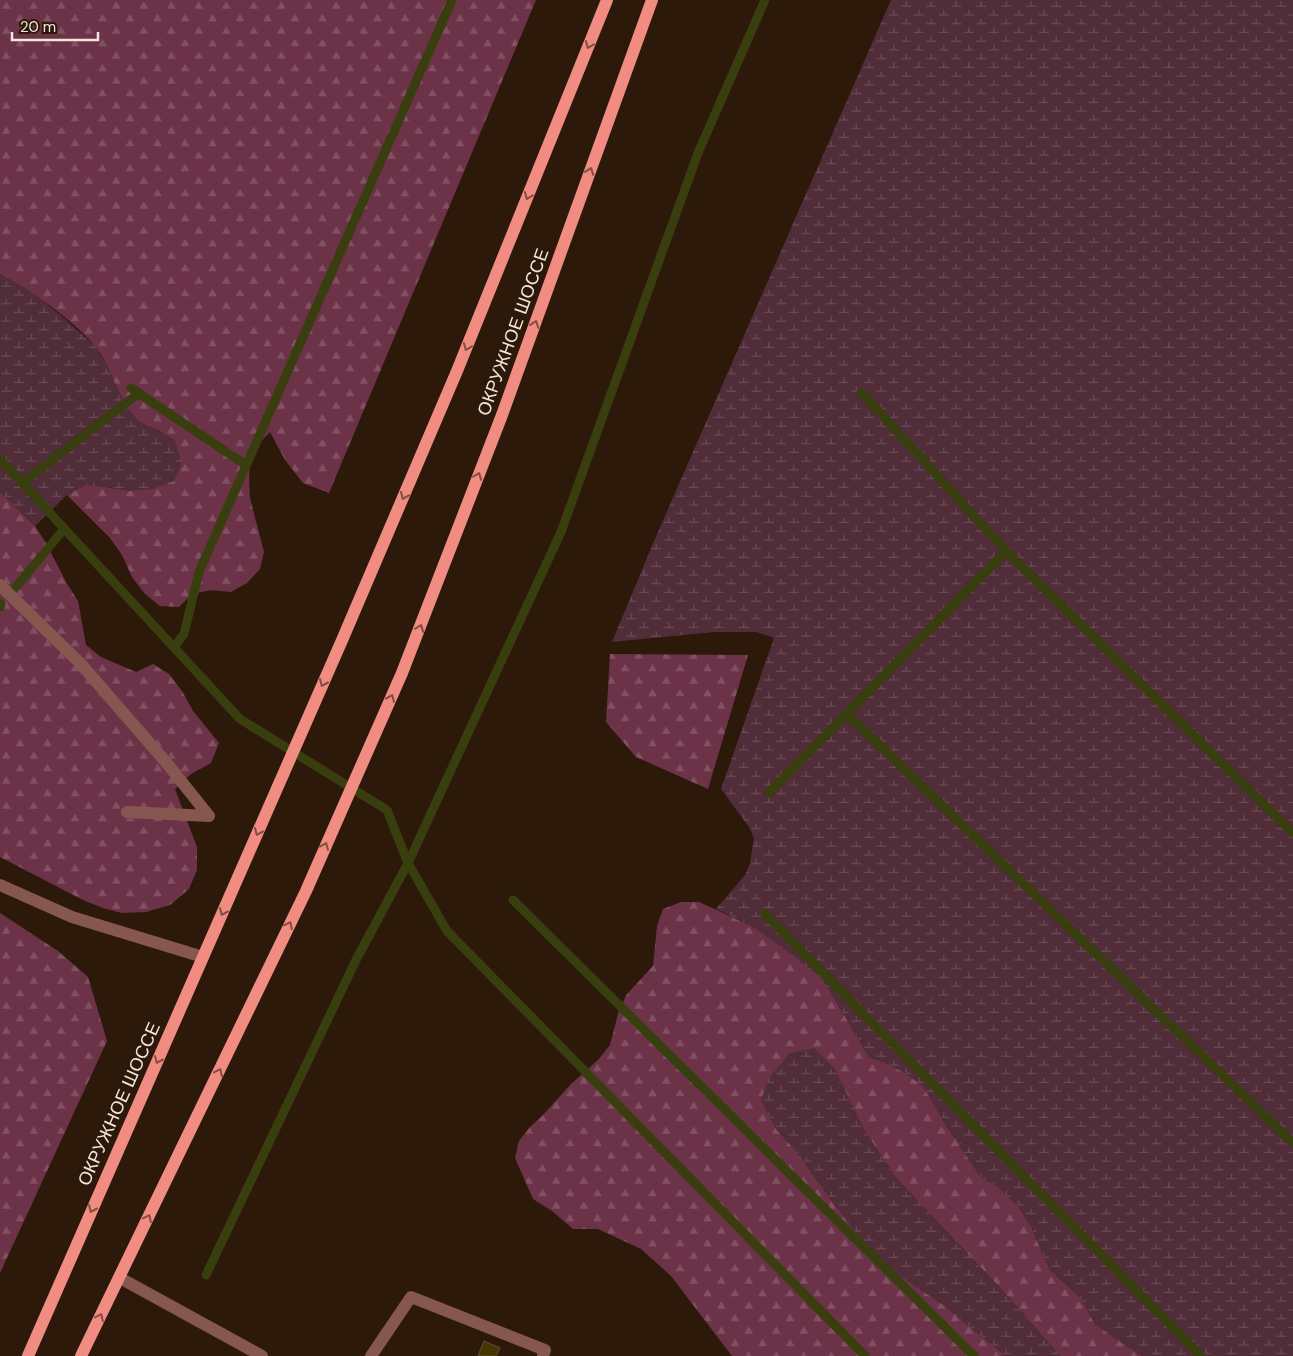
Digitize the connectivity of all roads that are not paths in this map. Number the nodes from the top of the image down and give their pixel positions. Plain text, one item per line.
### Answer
1 (607, 0) edge
2 (652, 0) edge
3 (0, 585) edge
4 (127, 812) dead end
5 (0, 885) edge
6 (203, 957) junction
7 (120, 1278) junction
8 (28, 1356) edge
9 (81, 1356) edge
10 (262, 1356) edge
11 (371, 1356) edge
12 (543, 1356) edge

1 -> 6 main road, ОКРУЖНОЕ ШОССЕ
7 -> 2 main road, ОКРУЖНОЕ ШОССЕ
3 - 4 lane
5 - 6 lane
6 -> 8 main road, ОКРУЖНОЕ ШОССЕ
9 -> 7 main road
7 - 10 lane
11 - 12 lane

